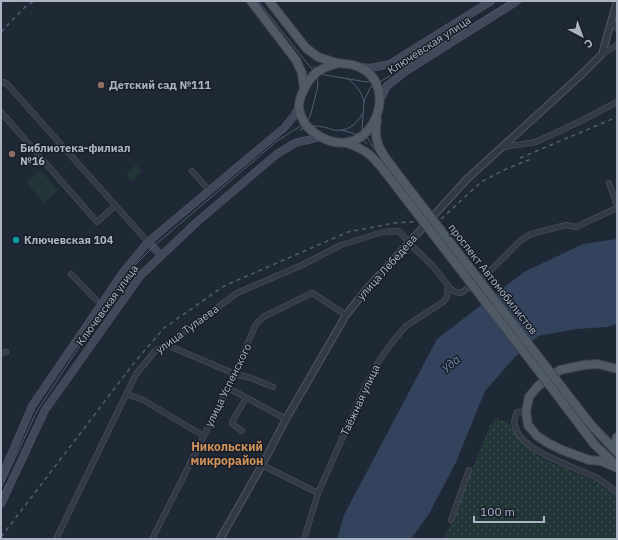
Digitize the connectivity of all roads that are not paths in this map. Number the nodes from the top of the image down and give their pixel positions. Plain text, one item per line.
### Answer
1 (251, 1) edge
2 (269, 1) edge
3 (491, 1) edge
4 (517, 1) edge
5 (616, 1) edge
6 (611, 21) junction
7 (617, 29) edge
8 (617, 45) edge
9 (602, 54) junction
10 (338, 63) junction
11 (360, 67) junction
12 (1, 83) edge
13 (304, 90) junction
14 (380, 100) junction
15 (617, 102) edge
16 (299, 107) junction
17 (379, 110) junction
18 (1, 112) edge
19 (320, 137) junction
20 (346, 143) junction
21 (503, 147) junction
22 (192, 171) dead end
23 (609, 183) dead end
24 (209, 190) junction
25 (617, 205) edge
26 (115, 206) junction
27 (617, 208) edge
28 (148, 242) junction
29 (410, 242) junction
30 (161, 255) junction
31 (71, 274) dead end
32 (448, 286) junction
33 (96, 300) dead end
34 (346, 315) junction
35 (167, 345) junction
36 (617, 369) edge
37 (235, 374) junction
38 (273, 387) dead end
39 (228, 388) junction
40 (127, 394) junction
41 (246, 398) junction
42 (526, 411) junction
43 (286, 419) junction
44 (242, 431) dead end
45 (204, 436) junction
46 (617, 437) edge
47 (594, 444) junction
48 (615, 450) edge
49 (589, 460) junction
50 (262, 465) junction
51 (617, 467) edge
52 (469, 470) dead end
53 (1, 478) edge
54 (617, 492) edge
55 (318, 493) junction
56 (1, 504) edge
57 (450, 520) dead end
58 (56, 539) edge
59 (152, 539) edge
60 (220, 539) edge
61 (304, 539) edge

1 - 13 main road
2 - 10 main road
3 - 11 main road, Ключевская улица
4 - 14 main road, Ключевская улица
5 - 6 street
6 - 7 street
6 - 9 street
8 - 9 street, улица Лебедева
9 - 21 street, улица Лебедева
10 - 11 main road
10 - 13 main road
11 - 14 main road
12 - 26 street
13 - 16 main road
14 - 17 main road
15 - 21 street
16 - 19 main road
16 - 24 main road, Ключевская улица
17 - 20 main road
17 - 48 main road, проспект Автомобилистов, bridge
18 - 26 street
19 - 20 main road
19 - 30 main road, Ключевская улица
20 - 47 main road, проспект Автомобилистов, bridge
21 - 29 street, улица Лебедева
22 - 24 street
23 - 25 street
24 - 28 main road, Ключевская улица
26 - 28 street
27 - 32 street
28 - 30 main road
28 - 53 main road, Ключевская улица
29 - 32 street
29 - 34 street, улица Лебедева
29 - 35 street, улица Тулаева
30 - 56 main road, Ключевская улица
31 - 33 street
32 - 55 street, Таёжная улица
34 - 37 street, улица Успенского
34 - 43 street, улица Лебедева
35 - 37 street
35 - 40 street, улица Тулаева
36 - 42 main road
37 - 38 street
37 - 39 street, улица Успенского
39 - 41 street
39 - 45 street, улица Успенского
40 - 45 street
40 - 58 street, улица Тулаева
41 - 43 street
41 - 44 street
42 - 49 main road
42 - 54 street
43 - 50 street, улица Лебедева
45 - 59 street, улица Успенского
46 - 48 main road
47 - 49 main road
47 - 51 main road, проспект Автомобилистов
49 - 51 main road
50 - 55 street
50 - 60 street, улица Лебедева
52 - 57 street
55 - 61 street, Таёжная улица

